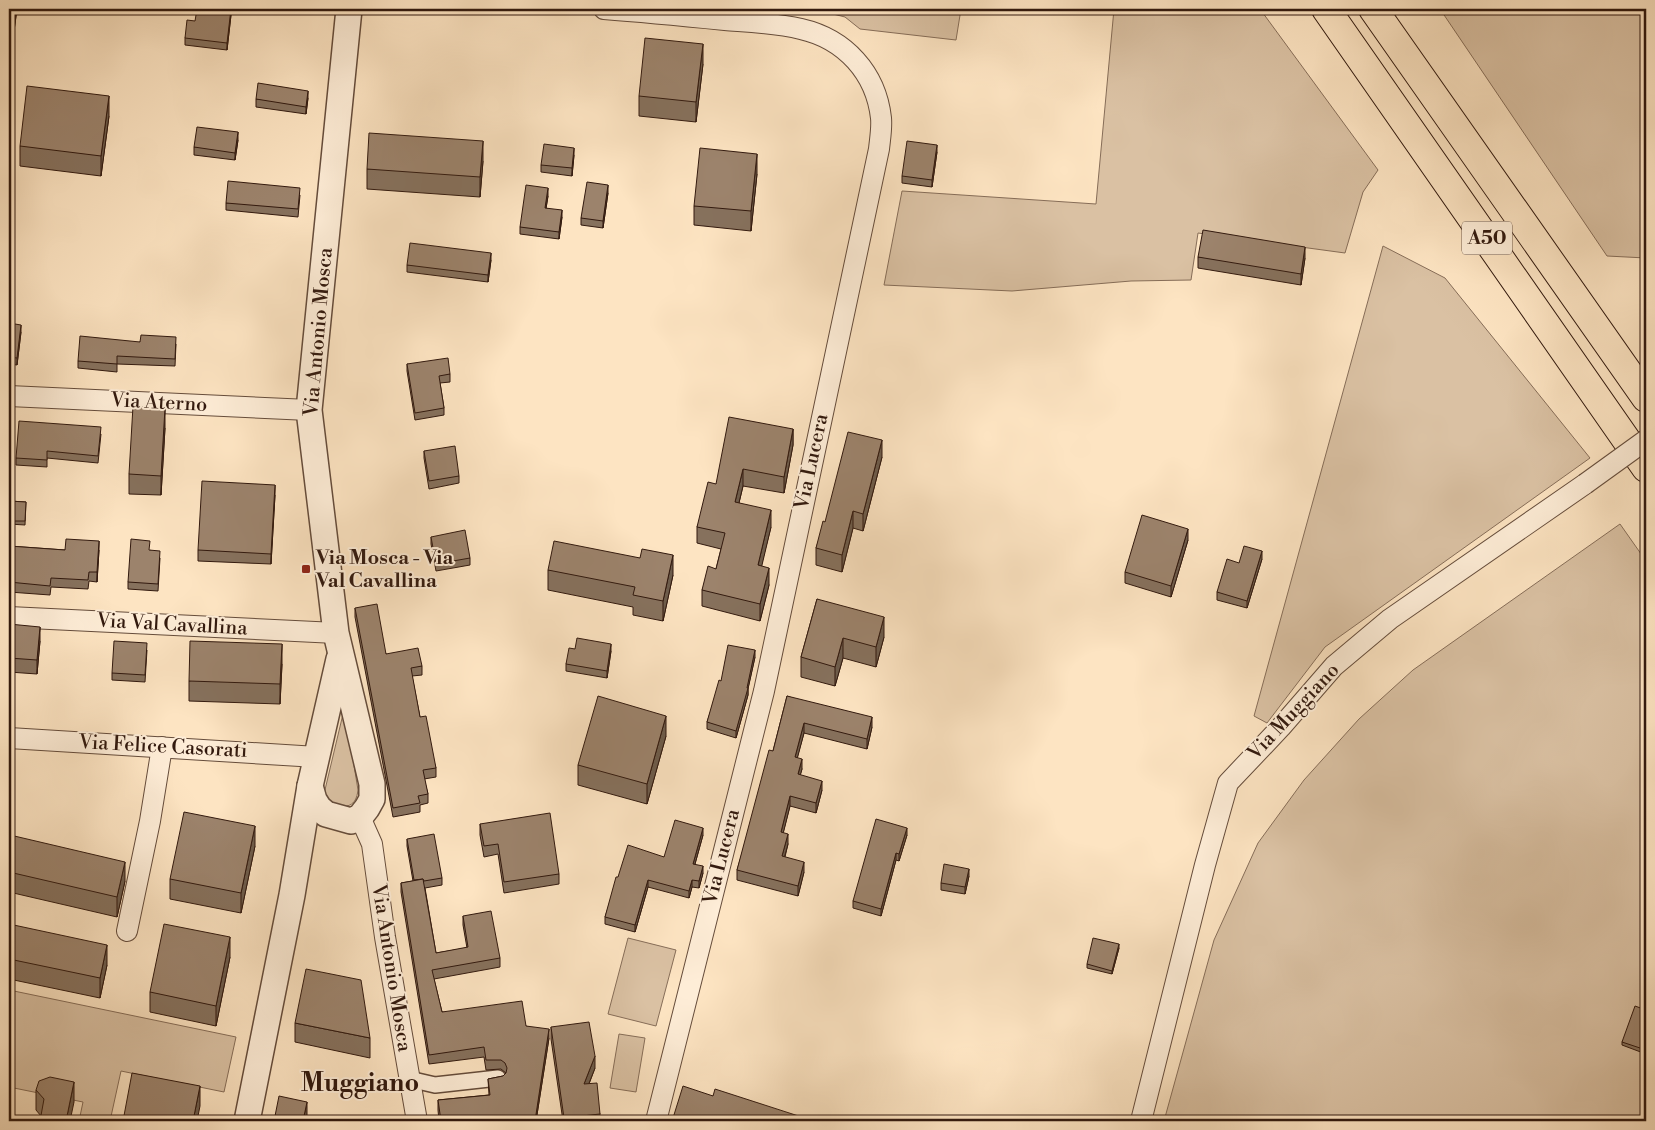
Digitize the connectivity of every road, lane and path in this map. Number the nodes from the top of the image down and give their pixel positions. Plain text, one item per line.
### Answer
1 (349, 9) edge
2 (604, 9) edge
3 (1326, 9) edge
4 (1372, 9) edge
5 (9, 396) edge
6 (1646, 398) edge
7 (309, 410) junction
8 (1646, 440) edge
9 (1646, 468) edge
10 (9, 617) edge
11 (338, 644) junction
12 (9, 738) edge
13 (162, 747) junction
14 (316, 757) junction
15 (310, 786) junction
16 (360, 817) junction
17 (336, 818) junction
18 (292, 895) junction
19 (127, 931) dead end
20 (498, 1078) edge
21 (409, 1079) junction
22 (247, 1121) edge
23 (417, 1121) edge
24 (656, 1121) edge
25 (1141, 1121) edge

1 - 7 street, Via Antonio Mosca
2 - 24 street, Via Lucera
3 - 9 highway, A50
4 - 6 highway, A50
5 - 7 street, Via Aterno
7 - 11 street, Via Antonio Mosca
8 - 25 street, Via Muggiano, bridge
10 - 11 street, Via Val Cavallina
11 - 14 street
11 - 16 street
12 - 13 street, Via Felice Casorati
13 - 14 street, Via Felice Casorati
13 - 19 street
14 - 15 street
15 - 17 street
15 - 18 street
16 - 17 street
16 - 21 street, Via Antonio Mosca
17 - 18 street
18 - 22 street
20 - 21 street
21 - 23 street, Via Antonio Mosca

